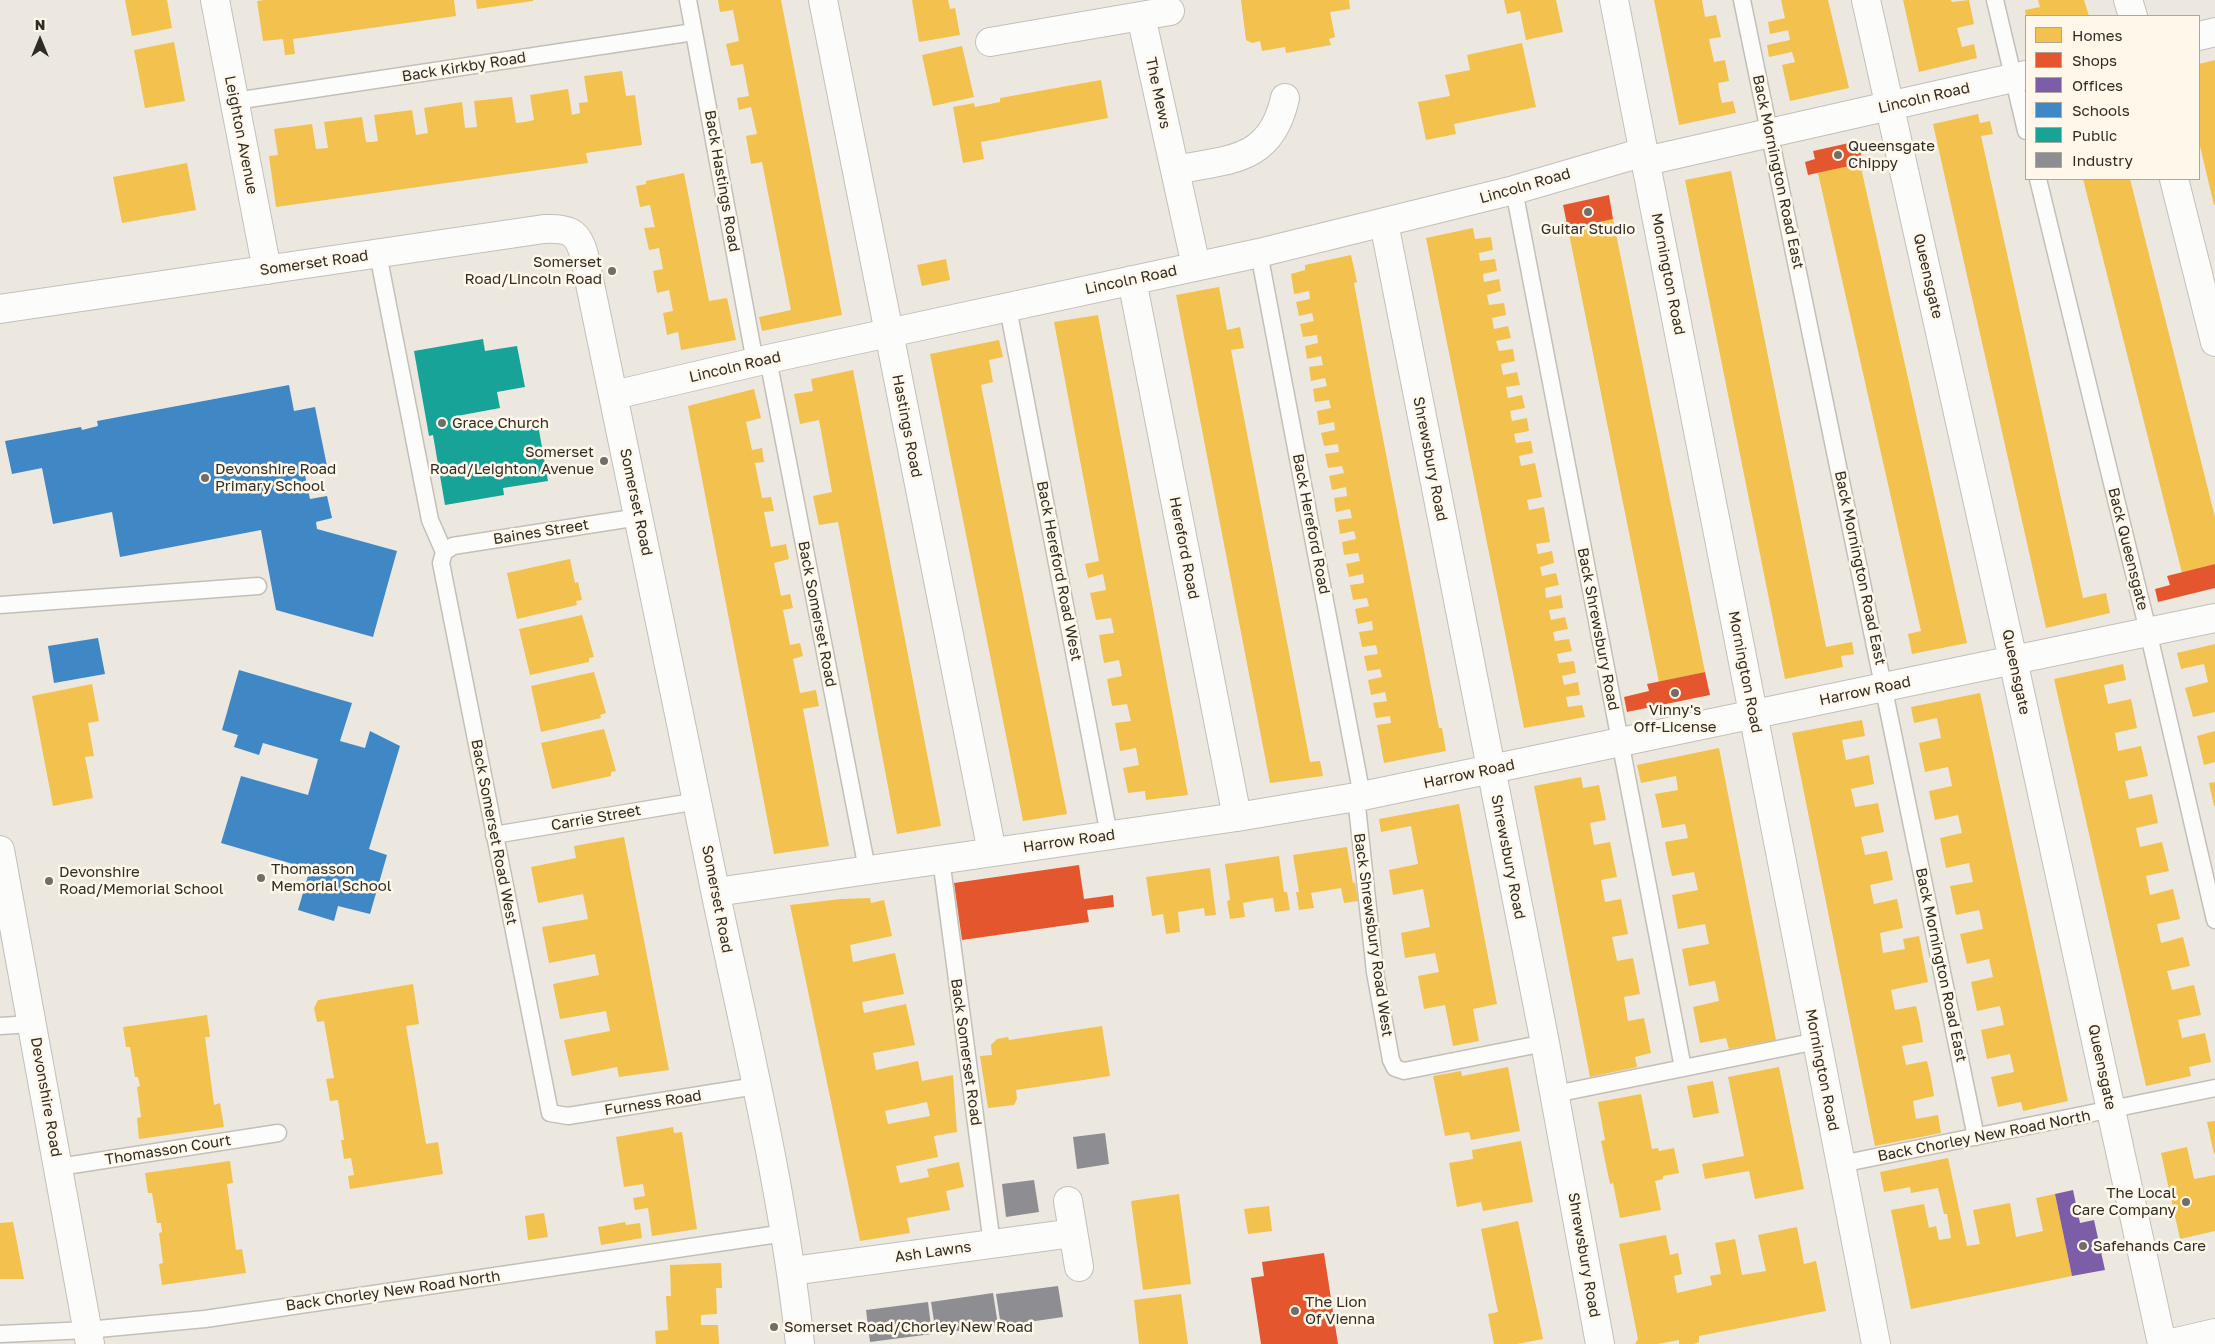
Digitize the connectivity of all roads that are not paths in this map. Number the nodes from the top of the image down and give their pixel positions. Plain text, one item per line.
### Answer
1 (215, 0) edge
2 (688, 0) edge
3 (823, 0) edge
4 (1614, 0) edge
5 (1742, 0) edge
6 (1866, 0) edge
7 (1995, 0) edge
8 (2128, 0) edge
9 (1170, 11) dead end
10 (2133, 15) edge
11 (1141, 16) junction
12 (694, 32) junction
13 (2215, 32) edge
14 (2200, 36) edge
15 (990, 42) dead end
16 (2020, 76) edge
17 (1285, 98) dead end
18 (234, 101) junction
19 (1890, 106) junction
20 (2025, 123) edge
21 (1770, 133) junction
22 (1645, 156) junction
23 (1175, 170) junction
24 (2038, 180) edge
25 (2174, 180) edge
26 (1514, 190) junction
27 (1384, 223) junction
28 (1259, 253) junction
29 (378, 254) junction
30 (1196, 266) junction
31 (267, 270) junction
32 (1132, 280) junction
33 (1008, 308) junction
34 (0, 310) edge
35 (888, 334) junction
36 (2215, 342) edge
37 (761, 361) junction
38 (614, 395) junction
39 (639, 517) junction
40 (444, 552) junction
41 (258, 586) dead end
42 (0, 605) edge
43 (2215, 618) edge
44 (2148, 631) junction
45 (2013, 660) junction
46 (1884, 687) junction
47 (1753, 714) junction
48 (1619, 742) junction
49 (1491, 769) junction
50 (1359, 797) junction
51 (698, 801) junction
52 (1237, 817) junction
53 (494, 835) junction
54 (1110, 835) junction
55 (0, 850) edge
56 (992, 852) junction
57 (941, 859) junction
58 (867, 869) junction
59 (716, 892) junction
60 (2215, 920) edge
61 (32, 1024) junction
62 (0, 1026) edge
63 (1817, 1041) junction
64 (1545, 1044) junction
65 (1683, 1068) junction
66 (756, 1086) junction
67 (2215, 1088) edge
68 (1555, 1094) junction
69 (2112, 1110) junction
70 (550, 1113) joint
71 (278, 1133) dead end
72 (1976, 1137) junction
73 (1840, 1164) junction
74 (59, 1167) junction
75 (1068, 1201) dead end
76 (785, 1233) junction
77 (1073, 1233) junction
78 (992, 1244) junction
79 (1079, 1267) dead end
80 (792, 1271) junction
81 (2215, 1333) edge
82 (0, 1334) edge
83 (89, 1337) edge
84 (800, 1344) edge
85 (1600, 1344) edge
86 (1876, 1344) edge
87 (2162, 1344) edge
88 (2168, 1344) edge

1 - 18 street, Leighton Avenue
2 - 12 lane, Back Hastings Road
3 - 35 street, Hastings Road
4 - 22 street, Mornington Road
5 - 21 lane, Back Mornington Road East
6 - 19 street, Queensgate
7 - 16 lane
8 - 10 street
9 - 11 street
11 - 15 street
11 - 23 street, The Mews
12 - 18 lane, Back Kirkby Road
12 - 37 lane, Back Hastings Road
13 - 14 street
16 - 19 street, Lincoln Road
16 - 20 lane
17 - 23 street
18 - 31 street, Leighton Avenue
19 - 21 street, Lincoln Road
19 - 45 street, Queensgate
21 - 22 street, Lincoln Road
21 - 46 lane, Back Mornington Road East
22 - 26 street, Lincoln Road
22 - 47 street, Mornington Road
23 - 30 street, The Mews
24 - 44 lane, Back Queensgate
25 - 36 street
26 - 27 street, Lincoln Road
26 - 48 lane, Back Shrewsbury Road
27 - 28 street, Lincoln Road
27 - 49 street, Shrewsbury Road
28 - 30 street, Lincoln Road
28 - 50 lane, Back Hereford Road
29 - 31 street, Somerset Road
29 - 38 street, Somerset Road
29 - 40 lane
30 - 32 street, Lincoln Road
31 - 34 street, Somerset Road
32 - 33 street, Lincoln Road
32 - 52 street, Hereford Road
33 - 35 street, Lincoln Road
33 - 54 lane, Back Hereford Road West
35 - 37 street, Lincoln Road
35 - 56 street, Hastings Road
37 - 38 street, Lincoln Road
37 - 58 lane, Back Somerset Road
38 - 39 street, Somerset Road
39 - 40 lane, Baines Street
39 - 51 street, Somerset Road
40 - 53 lane, Back Somerset Road West
41 - 42 lane
43 - 44 street, Harrow Road
44 - 45 street, Harrow Road
44 - 60 lane, Back Queensgate
45 - 46 street, Harrow Road
45 - 69 street, Queensgate
46 - 47 street, Harrow Road
46 - 72 lane, Back Mornington Road East
47 - 48 street, Harrow Road
47 - 63 street, Mornington Road
48 - 49 street, Harrow Road
48 - 65 lane, Back Shrewsbury Road
49 - 50 street, Harrow Road
49 - 64 street, Shrewsbury Road
50 - 52 street, Harrow Road
50 - 64 lane, Back Shrewsbury Road West
51 - 53 lane, Carrie Street
51 - 59 street, Somerset Road
52 - 54 street, Harrow Road
53 - 70 lane, Back Somerset Road West
54 - 56 street, Harrow Road
55 - 61 street, Devonshire Road
56 - 57 street, Harrow Road
57 - 58 street, Harrow Road
57 - 78 lane, Back Somerset Road
58 - 59 street, Harrow Road
59 - 66 street, Somerset Road
61 - 62 lane
61 - 74 street, Devonshire Road
63 - 65 lane
63 - 73 street, Mornington Road
64 - 68 street, Shrewsbury Road
65 - 68 lane
66 - 70 lane, Furness Road
66 - 76 street, Somerset Road
67 - 69 lane, Back Chorley New Road North
68 - 85 street, Shrewsbury Road
69 - 72 lane, Back Chorley New Road North
69 - 87 street, Queensgate
71 - 74 lane, Thomasson Court
72 - 73 lane, Back Chorley New Road North
73 - 86 street, Mornington Road
74 - 83 street, Devonshire Road
75 - 77 street
76 - 80 street, Somerset Road
76 - 83 lane, Back Chorley New Road North
77 - 78 street, Ash Lawns
77 - 79 street
78 - 80 street, Ash Lawns
80 - 84 street, Somerset Road
81 - 88 street
82 - 83 lane, Back Chorley New Road North

